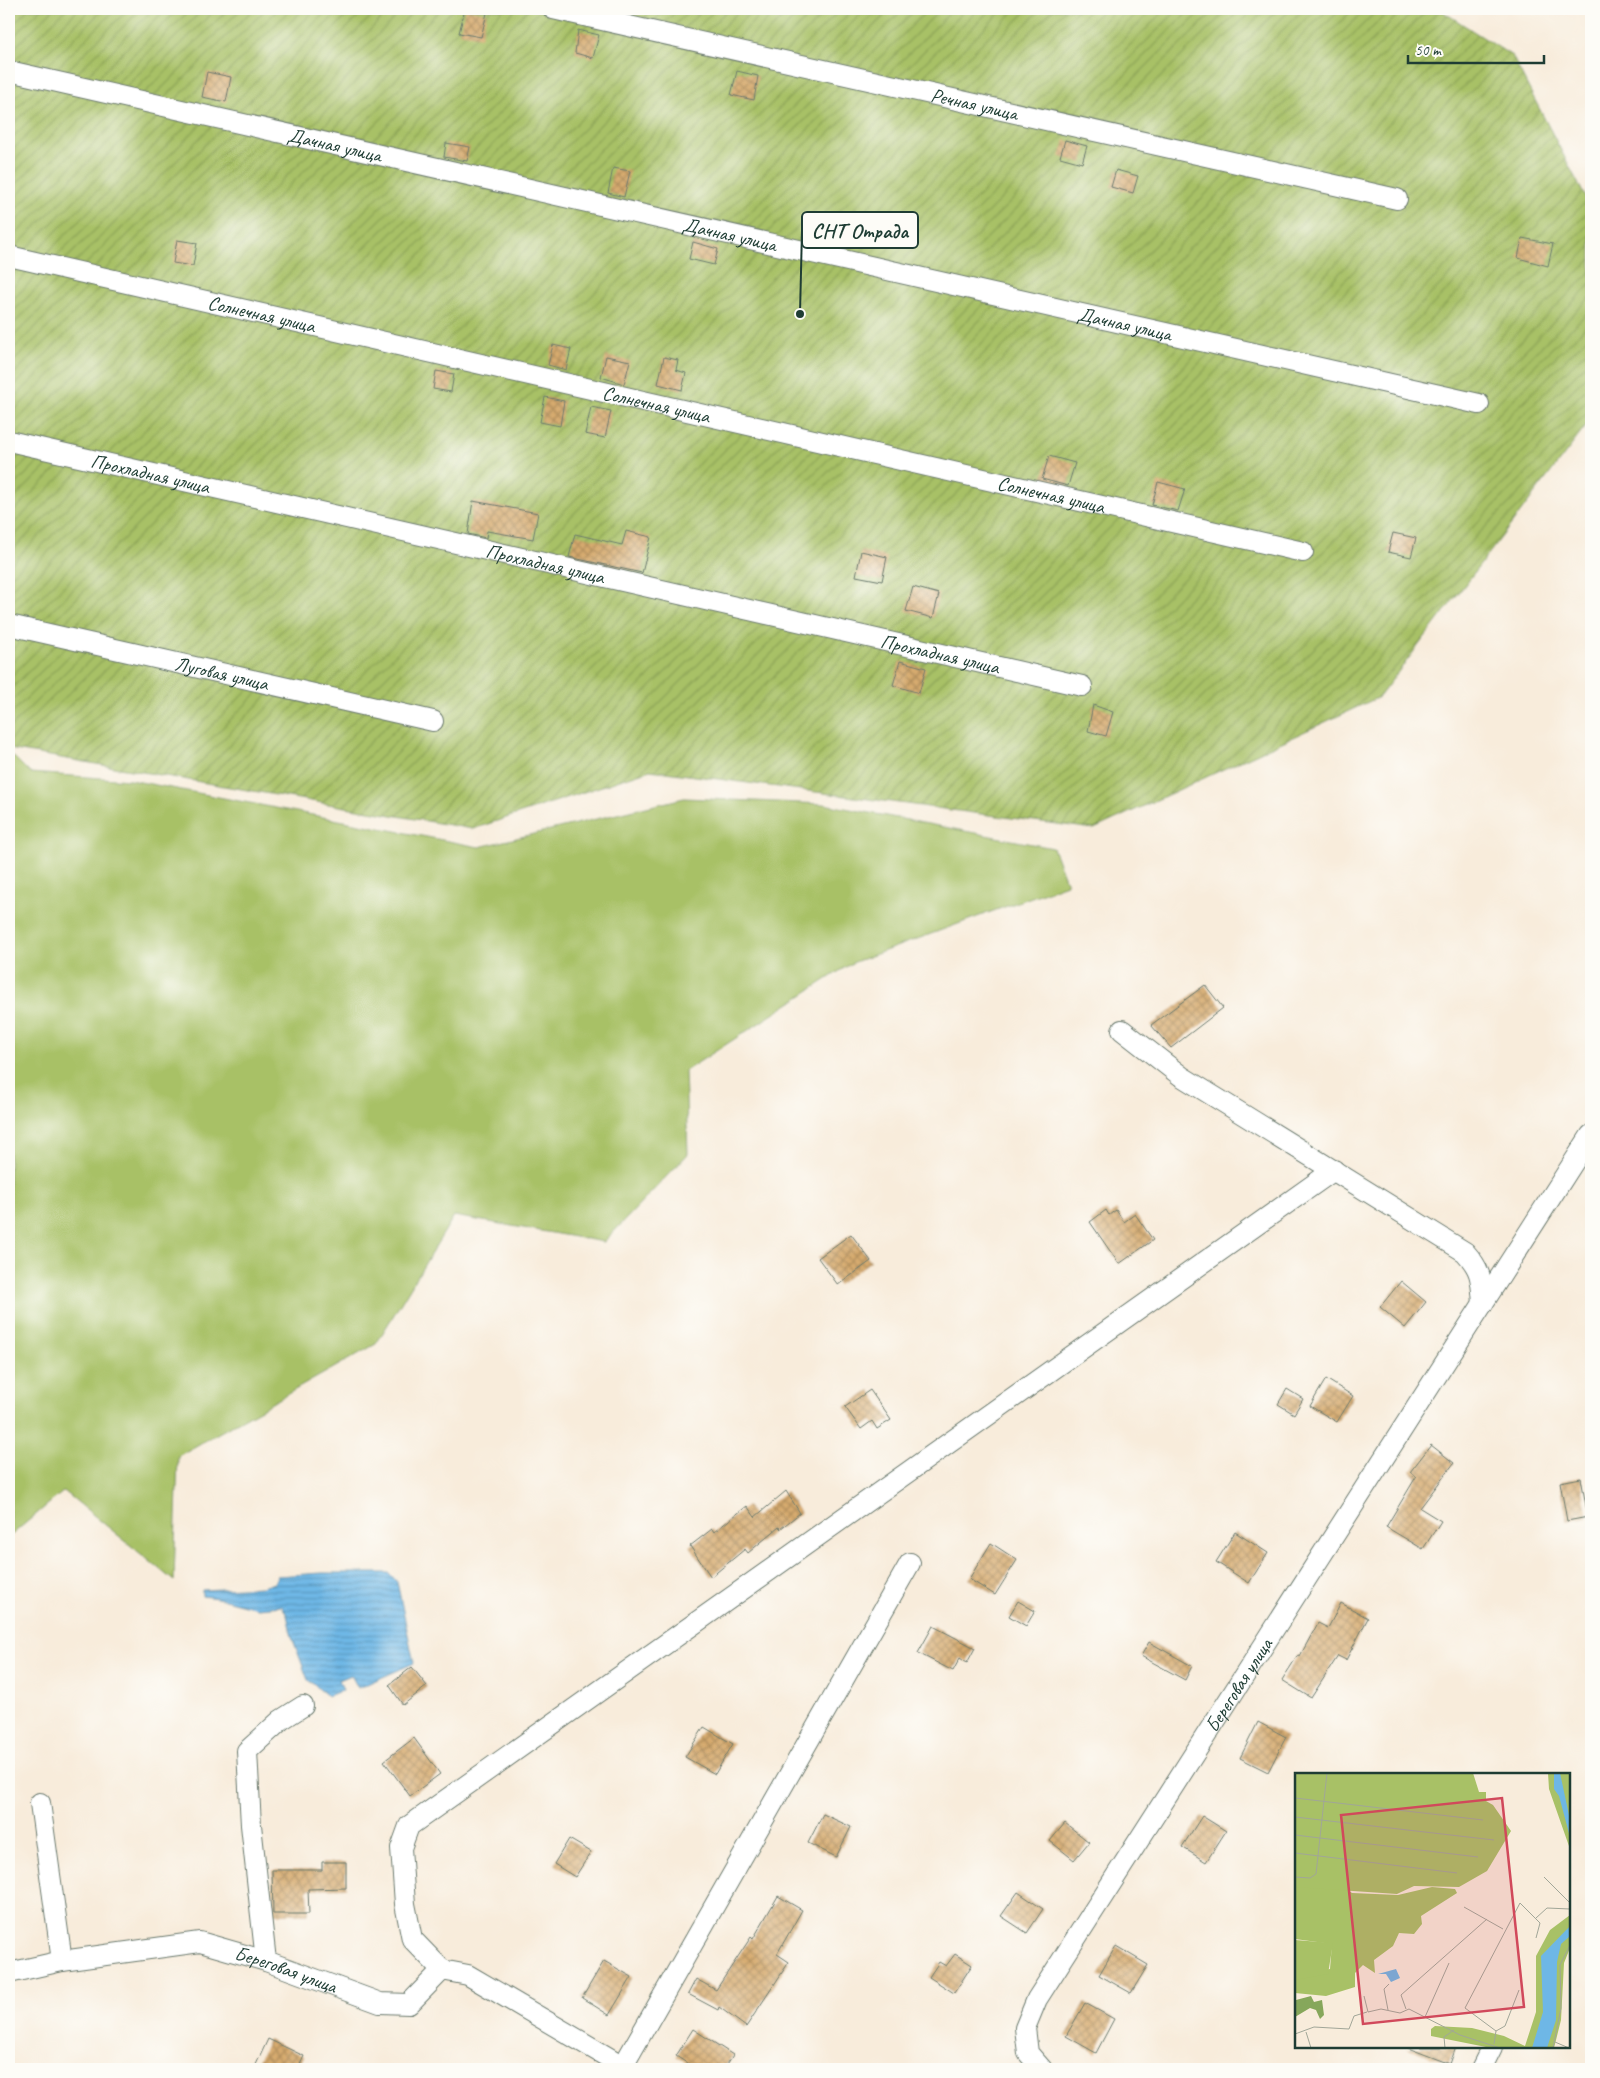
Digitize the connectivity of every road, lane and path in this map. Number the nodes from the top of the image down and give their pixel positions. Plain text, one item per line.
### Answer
1 (553, 9) edge
2 (9, 71) edge
3 (1397, 199) dead end
4 (9, 256) edge
5 (1479, 404) dead end
6 (9, 441) edge
7 (1303, 552) dead end
8 (9, 625) edge
9 (1082, 686) dead end
10 (433, 721) dead end
11 (1122, 1030) dead end
12 (1591, 1135) edge
13 (1334, 1170) junction
14 (1483, 1304) junction
15 (910, 1563) dead end
16 (303, 1706) dead end
17 (40, 1803) dead end
18 (62, 1961) junction
19 (266, 1961) junction
20 (442, 1970) junction
21 (9, 1973) edge
22 (1492, 2048) edge
23 (626, 2068) edge
24 (1042, 2069) edge
25 (1481, 2069) edge

1 - 3 street, Речная улица
2 - 5 street, Дачная улица
4 - 7 street, Солнечная улица
6 - 9 street, Прохладная улица
8 - 10 street, Луговая улица
11 - 13 street
12 - 14 street, Береговая улица
13 - 14 street
13 - 20 street
14 - 24 street, Береговая улица
15 - 23 street
16 - 19 street
17 - 18 street
18 - 19 street, Береговая улица
18 - 21 street, Береговая улица
19 - 20 street, Береговая улица
20 - 23 street
22 - 25 street

